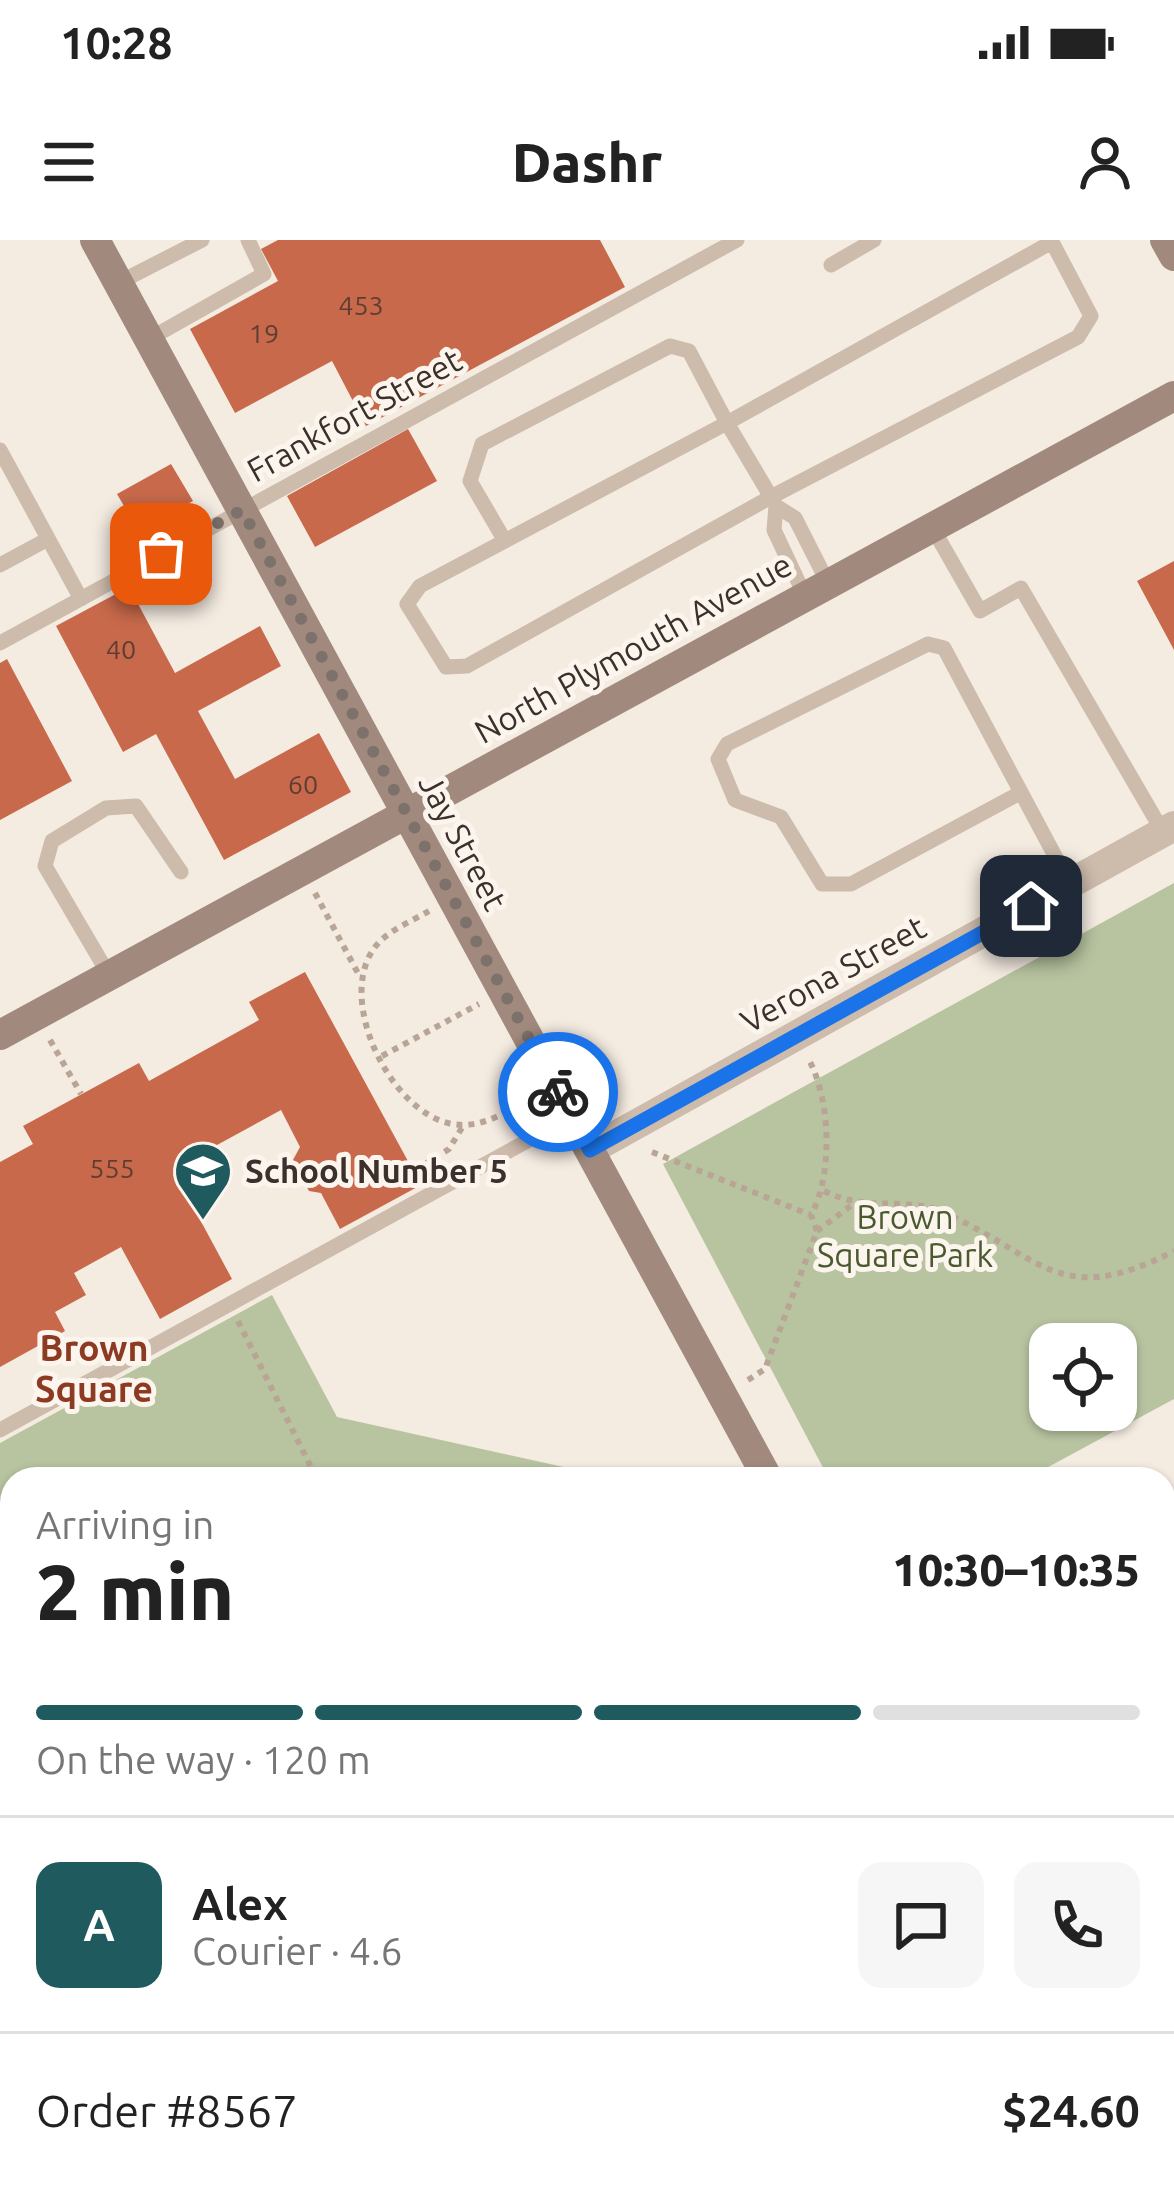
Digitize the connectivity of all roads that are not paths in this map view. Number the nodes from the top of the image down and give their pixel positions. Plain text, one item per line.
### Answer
1 (95, 240) edge
2 (202, 240) edge
3 (248, 240) edge
4 (737, 240) edge
5 (874, 240) edge
6 (1165, 240) edge
7 (1052, 241) edge
8 (1174, 256) edge
9 (830, 265) dead end
10 (118, 283) junction
11 (149, 339) junction
12 (1174, 396) edge
13 (727, 423) junction
14 (0, 450) edge
15 (774, 502) junction
16 (242, 510) junction
17 (932, 527) junction
18 (48, 539) junction
19 (505, 541) junction
20 (0, 565) edge
21 (816, 590) junction
22 (80, 598) junction
23 (0, 643) edge
24 (1020, 793) junction
25 (406, 812) junction
26 (1168, 829) edge
27 (181, 872) dead end
28 (1070, 884) junction
29 (109, 975) junction
30 (0, 1035) edge
31 (572, 1117) junction
32 (590, 1150) junction
33 (0, 1430) edge
34 (761, 1467) edge

1 - 10 street, Jay Street
2 - 10 lane
3 - 11 lane
4 - 16 lane, Frankfort Street
5 - 9 lane
6 - 8 street
7 - 13 lane
7 - 15 lane
10 - 11 street, Jay Street
11 - 16 street, Jay Street
12 - 17 street, North Plymouth Avenue
13 - 15 lane
13 - 19 lane
13 - 19 lane
14 - 18 lane
15 - 19 lane
15 - 21 lane
15 - 21 lane
16 - 22 lane, Frankfort Street
16 - 25 street, Jay Street
17 - 21 street, North Plymouth Avenue
17 - 26 lane
18 - 20 lane
18 - 22 lane
21 - 25 street, North Plymouth Avenue
22 - 23 lane, Frankfort Street
24 - 24 lane
24 - 28 lane
25 - 29 street, North Plymouth Avenue
25 - 31 street, Jay Street
26 - 28 street, Verona Street
27 - 29 lane
28 - 32 street, Verona Street
29 - 30 street, North Plymouth Avenue
31 - 32 street, Jay Street
31 - 33 lane
32 - 34 street, Jay Street

